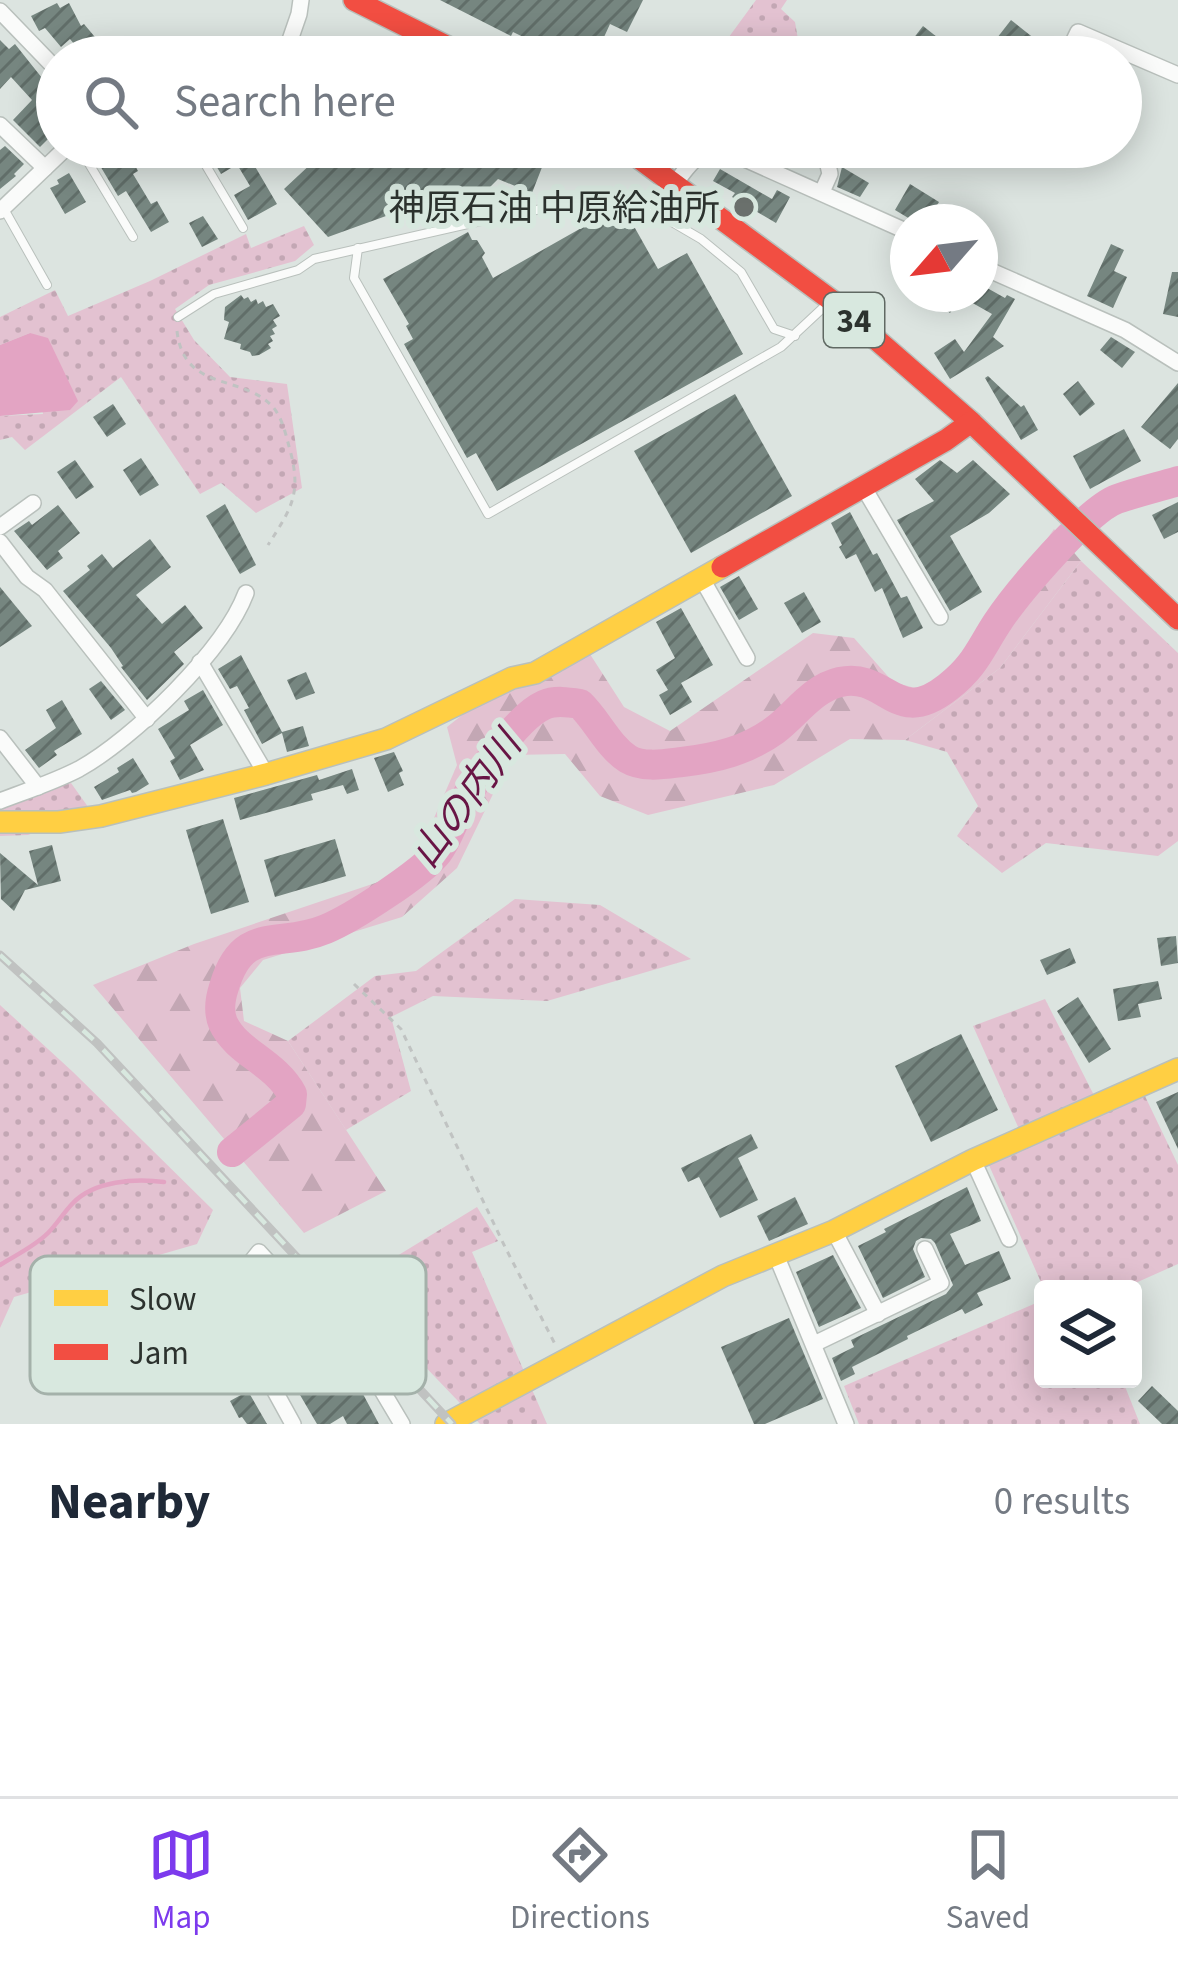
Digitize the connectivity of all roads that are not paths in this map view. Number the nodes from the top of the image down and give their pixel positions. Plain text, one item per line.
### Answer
1 (301, 0) edge
2 (354, 0) edge
3 (0, 11) edge
4 (291, 36) edge
5 (426, 36) edge
6 (36, 48) edge
7 (1142, 60) edge
8 (1178, 75) edge
9 (0, 125) edge
10 (36, 159) edge
11 (44, 168) edge
12 (92, 168) edge
13 (207, 168) edge
14 (653, 168) edge
15 (686, 168) edge
16 (767, 168) edge
17 (829, 168) edge
18 (675, 184) junction
19 (822, 192) junction
20 (2, 210) edge
21 (890, 224) edge
22 (243, 228) dead end
23 (133, 237) dead end
24 (358, 248) junction
25 (998, 274) edge
26 (47, 285) dead end
27 (831, 300) junction
28 (178, 317) road end
29 (795, 336) junction
30 (1178, 363) edge
31 (971, 422) junction
32 (864, 488) junction
33 (33, 503) dead end
34 (0, 527) edge
35 (0, 542) edge
36 (702, 580) junction
37 (247, 593) dead end
38 (940, 617) dead end
39 (1178, 619) edge
40 (747, 658) dead end
41 (200, 662) junction
42 (147, 719) junction
43 (0, 738) edge
44 (266, 774) junction
45 (38, 787) junction
46 (0, 802) edge
47 (0, 822) edge
48 (1178, 1069) edge
49 (973, 1160) junction
50 (834, 1231) junction
51 (1009, 1239) dead end
52 (926, 1249) dead end
53 (776, 1255) junction
54 (878, 1315) junction
55 (814, 1344) junction
56 (276, 1394) edge
57 (384, 1394) edge
58 (293, 1424) edge
59 (402, 1424) edge
60 (446, 1424) edge
61 (846, 1424) edge

1 - 4 street
2 - 5 main road
3 - 6 street
7 - 8 street
9 - 10 street
11 - 20 street
12 - 23 lane
13 - 22 lane
14 - 18 main road, 34
15 - 18 street
16 - 19 street
17 - 19 street
18 - 27 main road, 34
19 - 21 street
20 - 26 lane
24 - 28 lane
24 - 29 lane
24 - 29 lane
25 - 30 street
27 - 29 lane
27 - 31 main road, 34
31 - 32 main road
31 - 39 main road, 34
32 - 36 main road
32 - 38 street
33 - 34 street
35 - 42 street
36 - 40 street
36 - 44 main road
37 - 41 street
41 - 42 street
41 - 44 street
42 - 45 street
43 - 45 street
44 - 47 main road
45 - 46 street
48 - 49 main road
49 - 50 main road
49 - 51 street
50 - 53 main road
50 - 54 street
52 - 54 street
53 - 55 street
53 - 60 main road
54 - 55 street
55 - 61 street
56 - 58 street
57 - 59 street

